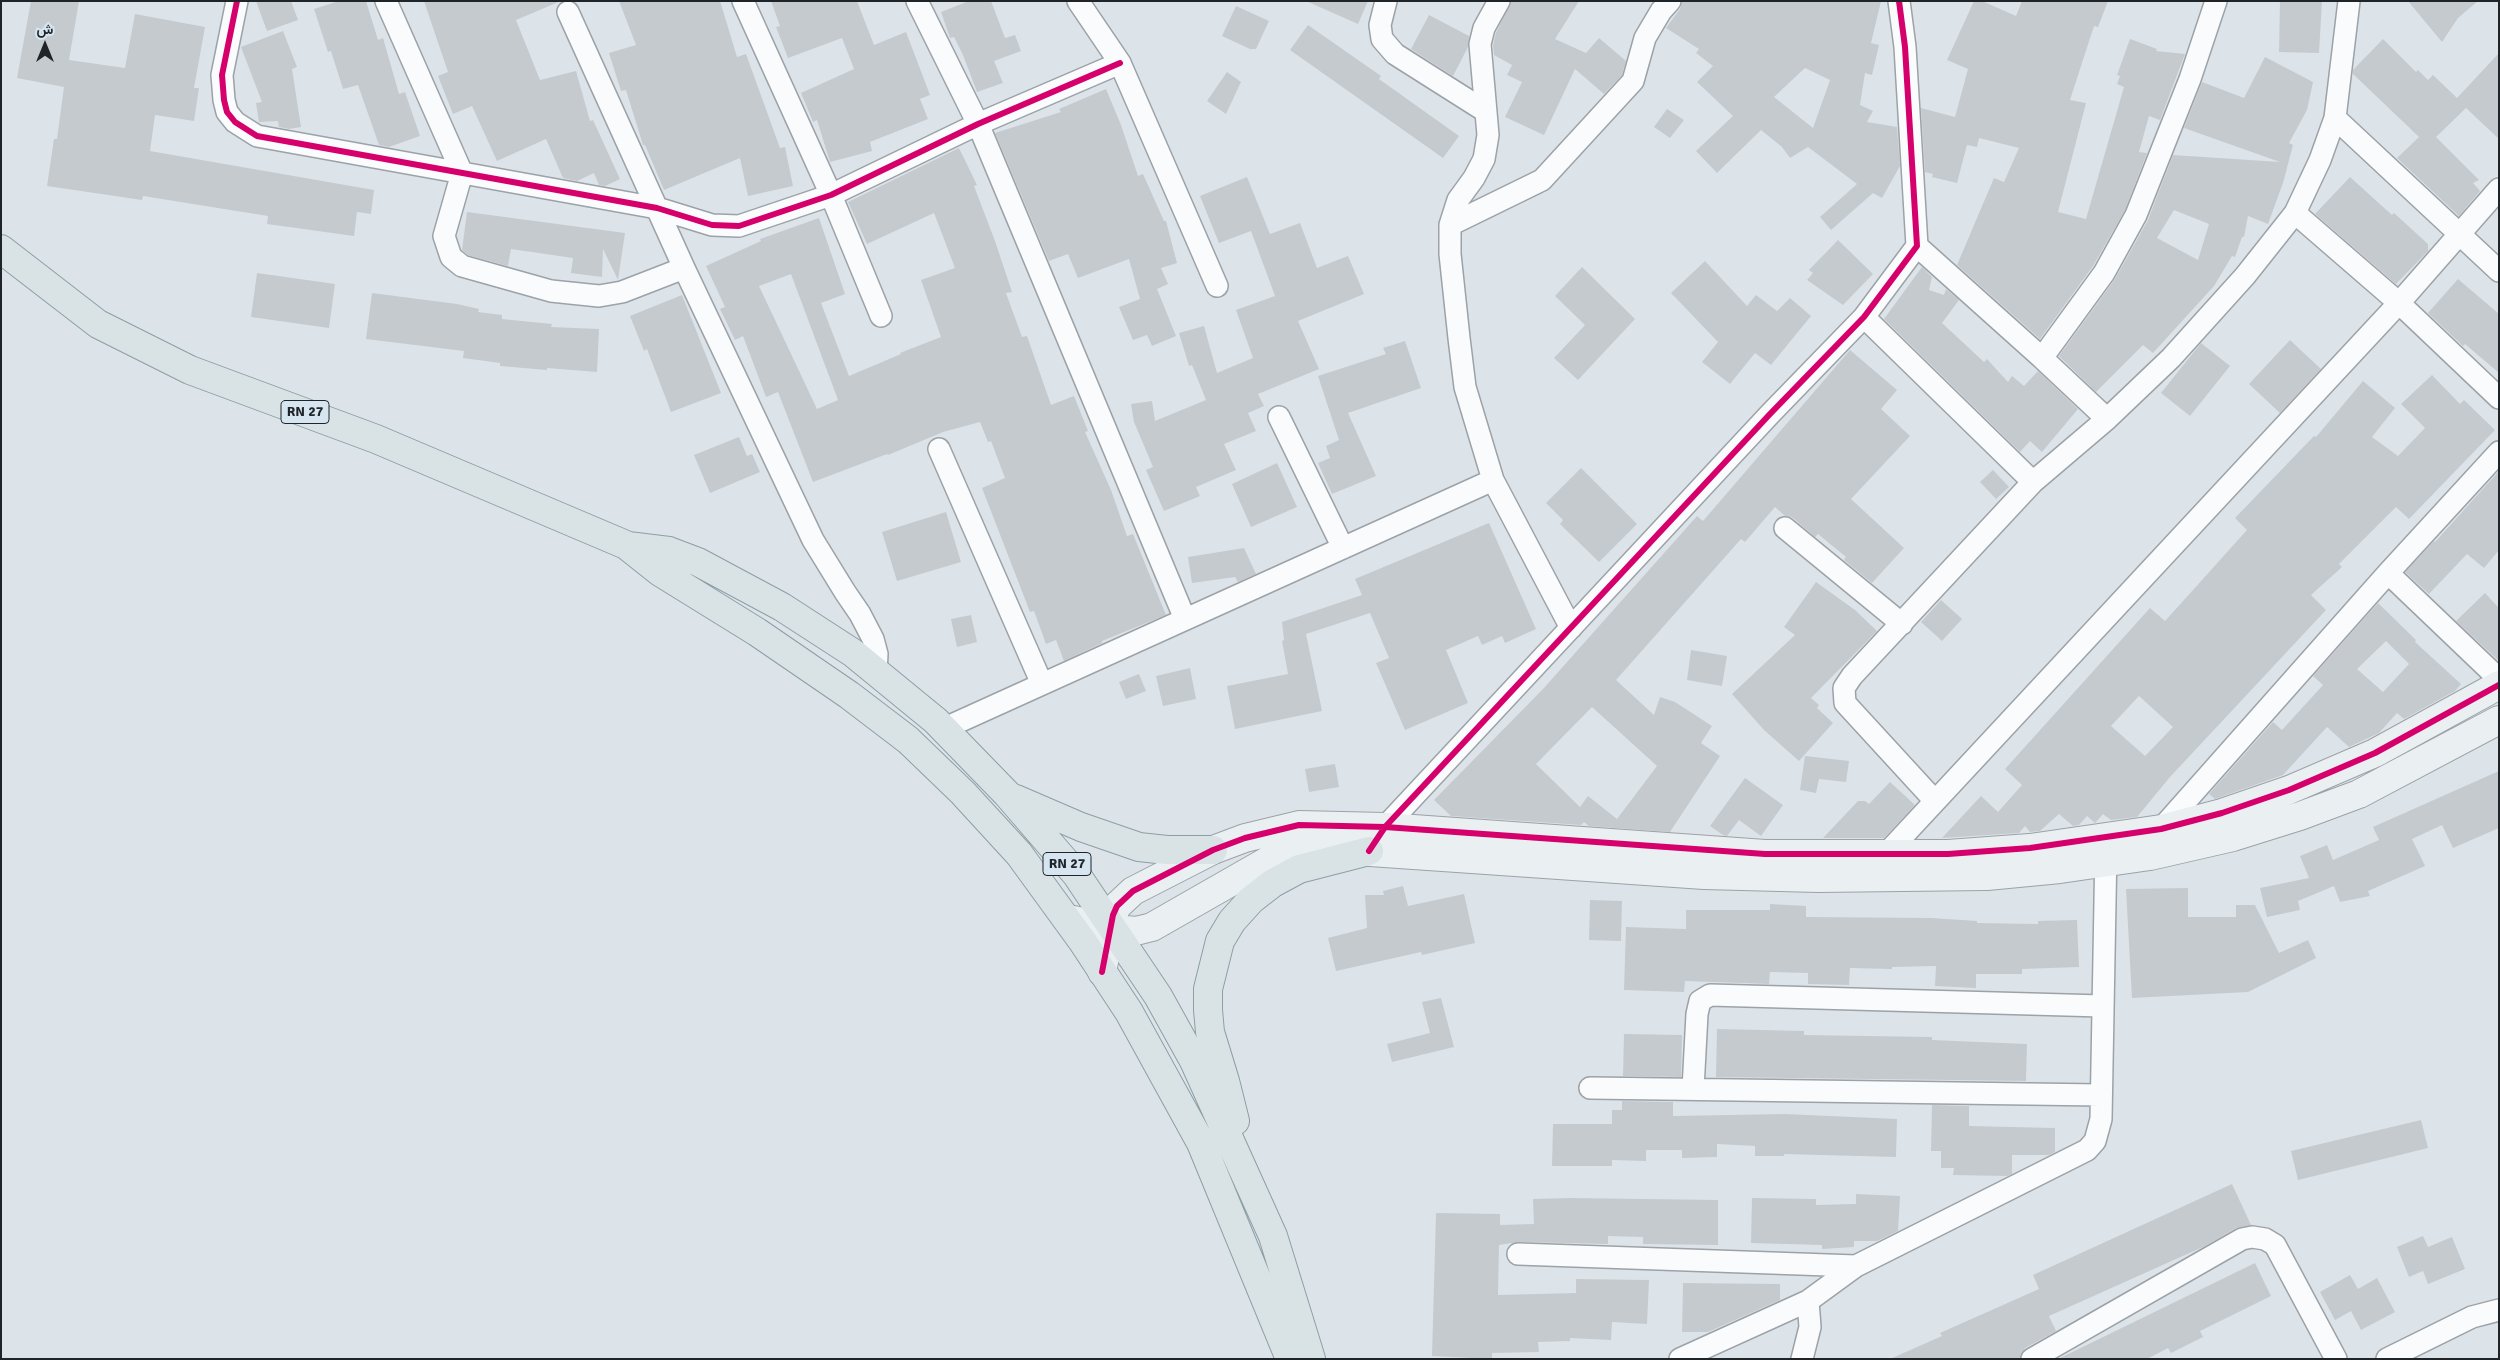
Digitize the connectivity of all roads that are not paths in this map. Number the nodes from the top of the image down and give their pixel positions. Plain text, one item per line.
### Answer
1 (237, 1) edge
2 (386, 1) edge
3 (743, 1) edge
4 (917, 1) edge
5 (1078, 1) edge
6 (1386, 1) edge
7 (1498, 1) edge
8 (1670, 1) edge
9 (1899, 1) edge
10 (2216, 1) edge
11 (2349, 1) edge
12 (568, 12) dead end
13 (1120, 63) junction
14 (1485, 111) junction
15 (2335, 118) junction
16 (978, 124) junction
17 (462, 172) junction
18 (2499, 189) edge
19 (831, 195) junction
20 (657, 208) junction
21 (2295, 213) junction
22 (1450, 225) junction
23 (2458, 235) junction
24 (1918, 246) junction
25 (1, 249) edge
26 (684, 268) junction
27 (2499, 271) edge
28 (1217, 286) dead end
29 (2399, 303) junction
30 (881, 316) dead end
31 (1864, 317) junction
32 (2042, 358) junction
33 (2499, 398) edge
34 (1279, 417) dead end
35 (2106, 419) junction
36 (939, 449) dead end
37 (2499, 452) edge
38 (1493, 480) junction
39 (2033, 482) junction
40 (1785, 528) dead end
41 (626, 545) junction
42 (1343, 548) junction
43 (2388, 573) junction
44 (1186, 619) junction
45 (1902, 624) junction
46 (1571, 628) junction
47 (876, 672) junction
48 (2499, 679) edge
49 (1042, 684) junction
50 (2499, 685) edge
51 (2499, 720) edge
52 (943, 729) junction
53 (1007, 794) junction
54 (1935, 801) junction
55 (1385, 826) junction
56 (2161, 829) junction
57 (1213, 850) junction
58 (2106, 850) junction
59 (1369, 851) junction
60 (1887, 853) junction
61 (1875, 878) junction
62 (1068, 919) junction
63 (1110, 927) junction
64 (1102, 972) junction
65 (2102, 1006) junction
66 (1590, 1088) dead end
67 (1693, 1089) junction
68 (2101, 1095) junction
69 (1247, 1174) junction
70 (1518, 1254) dead end
71 (1856, 1266) junction
72 (1808, 1300) junction
73 (2499, 1310) edge
74 (1290, 1359) edge
75 (1312, 1359) edge
76 (1680, 1359) edge
77 (1802, 1359) edge
78 (2032, 1359) edge
79 (2336, 1359) edge
80 (2387, 1359) edge

1 - 17 street
2 - 17 street
3 - 19 street
4 - 16 street
5 - 13 street
6 - 14 street
7 - 14 street
8 - 22 street
9 - 24 street
10 - 32 street
11 - 15 street
12 - 20 street
13 - 16 street
13 - 28 street
14 - 22 street
15 - 21 street
15 - 23 street
16 - 19 street
16 - 44 street
17 - 20 street
17 - 26 street
18 - 23 street
19 - 20 street
19 - 30 street
20 - 26 street
21 - 29 street
21 - 35 street
22 - 38 street
23 - 27 street
23 - 29 street
24 - 31 street
24 - 32 street
25 - 41 main road, RN 27
26 - 47 street
29 - 33 street
29 - 54 street
31 - 39 street
31 - 46 street
32 - 35 street
34 - 42 street
35 - 39 street
36 - 49 street
37 - 43 street
38 - 42 street
38 - 46 street
39 - 45 street
40 - 45 street
41 - 47 main road, RN 27
41 - 62 main road, RN 27
42 - 44 street
43 - 48 street
43 - 56 street
44 - 49 street
45 - 54 street
46 - 55 street
47 - 52 main road, RN 27
49 - 52 street
50 - 56 street
51 - 58 street
52 - 53 main road, RN 27
53 - 57 main road
53 - 63 main road, RN 27
54 - 60 street
55 - 57 street
55 - 59 street
55 - 60 street
56 - 58 street
57 - 63 street
58 - 60 street
58 - 61 street
58 - 65 street
59 - 61 street
59 - 63 street
59 - 69 main road
60 - 61 street
62 - 63 street
62 - 64 main road, RN 27
63 - 64 street
63 - 69 main road, RN 27
64 - 74 main road, RN 27
65 - 67 street
65 - 68 street
66 - 67 street
67 - 68 street
68 - 71 street
69 - 75 main road, RN 27
70 - 71 street
71 - 72 street
72 - 76 street
72 - 77 street
73 - 80 street
78 - 79 street

